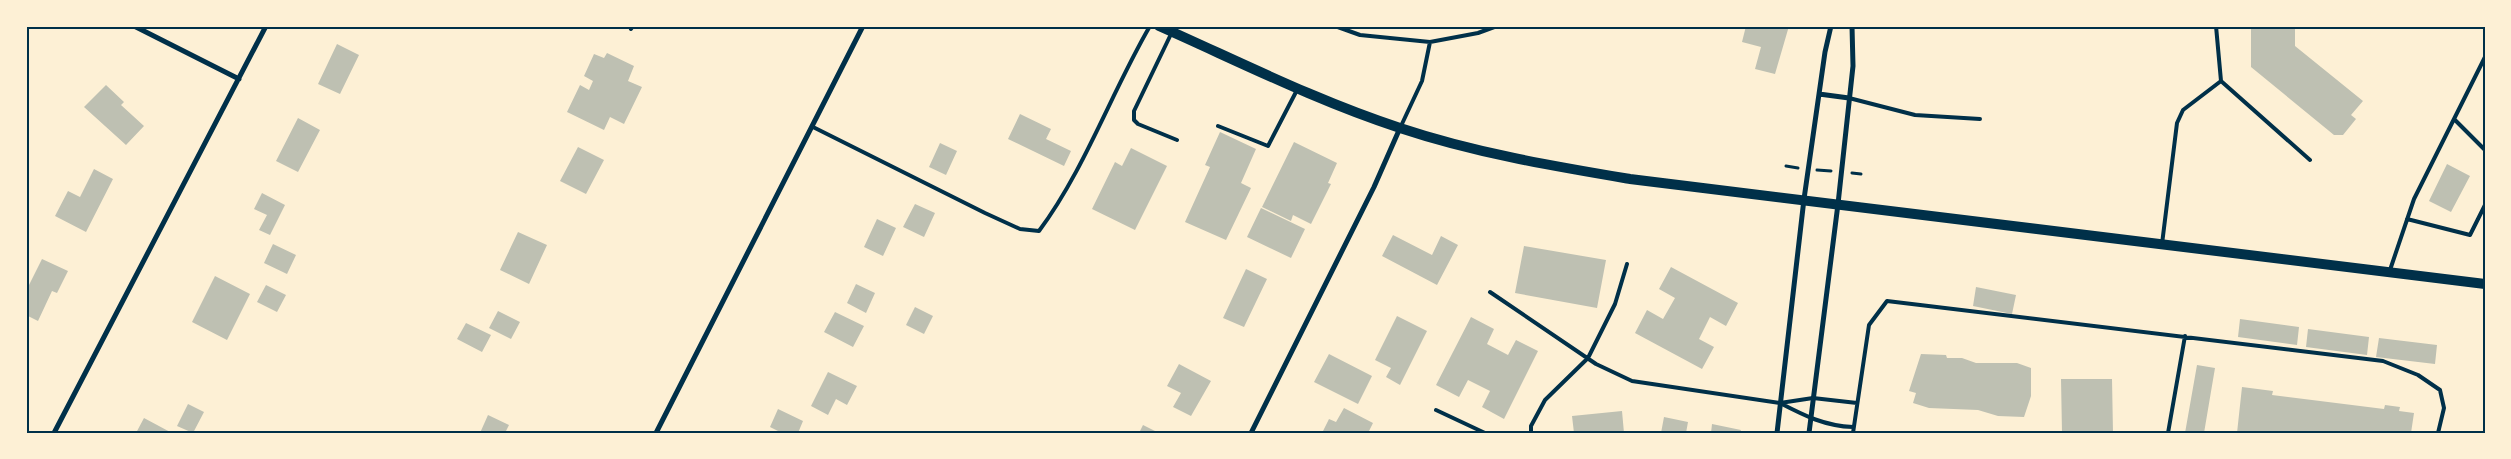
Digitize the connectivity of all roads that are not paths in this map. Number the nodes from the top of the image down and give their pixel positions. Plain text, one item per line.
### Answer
1 (134, 26) edge
2 (266, 26) edge
3 (863, 26) edge
4 (1150, 26) edge
5 (1159, 26) edge
6 (1335, 26) edge
7 (1497, 26) edge
8 (1831, 26) edge
9 (1852, 26) edge
10 (2216, 26) edge
11 (1172, 32) junction
12 (1430, 42) junction
13 (2485, 57) edge
14 (239, 79) junction
15 (2221, 81) junction
16 (1298, 88) junction
17 (1819, 94) junction
18 (1849, 98) junction
19 (2454, 119) junction
20 (1980, 120) dead end
21 (1218, 126) dead end
22 (813, 127) junction
23 (1400, 128) junction
24 (1177, 140) dead end
25 (2485, 150) edge
26 (2310, 160) dead end
27 (1804, 199) junction
28 (1838, 204) junction
29 (2485, 205) edge
30 (2407, 219) junction
31 (2162, 244) junction
32 (1627, 264) dead end
33 (2389, 272) junction
34 (2485, 284) edge
35 (1490, 292) dead end
36 (2185, 336) junction
37 (1588, 358) junction
38 (1813, 398) junction
39 (1780, 403) junction
40 (1857, 403) junction
41 (1436, 410) dead end
42 (1811, 419) junction
43 (1854, 427) junction
44 (54, 433) edge
45 (656, 433) edge
46 (1251, 433) edge
47 (1485, 433) edge
48 (1531, 433) edge
49 (1777, 433) edge
50 (1809, 433) edge
51 (1853, 433) edge
52 (2168, 433) edge
53 (2438, 433) edge

1 - 14 street
2 - 14 street
3 - 22 street
4 - 22 lane
5 - 11 main road
6 - 12 lane
7 - 12 lane
8 - 17 street
9 - 18 street
10 - 15 lane
11 - 16 main road
11 - 24 lane
12 - 23 lane
13 - 19 lane
14 - 44 street
15 - 26 lane
15 - 31 lane
16 - 21 lane
16 - 23 main road
17 - 18 street
17 - 27 street
18 - 20 lane
18 - 28 street
19 - 25 lane
19 - 30 lane
22 - 45 street
23 - 27 main road
23 - 46 street
27 - 28 main road
27 - 39 street
28 - 31 main road
28 - 38 street
29 - 30 lane
30 - 33 lane
31 - 33 main road
32 - 37 lane
33 - 34 main road
35 - 37 lane
36 - 40 lane
36 - 52 lane
36 - 53 lane
37 - 39 lane
37 - 48 lane
38 - 39 lane
38 - 40 lane
38 - 42 street
39 - 42 lane
39 - 49 street
40 - 43 lane
41 - 47 lane
42 - 43 lane
42 - 50 street
43 - 51 lane

